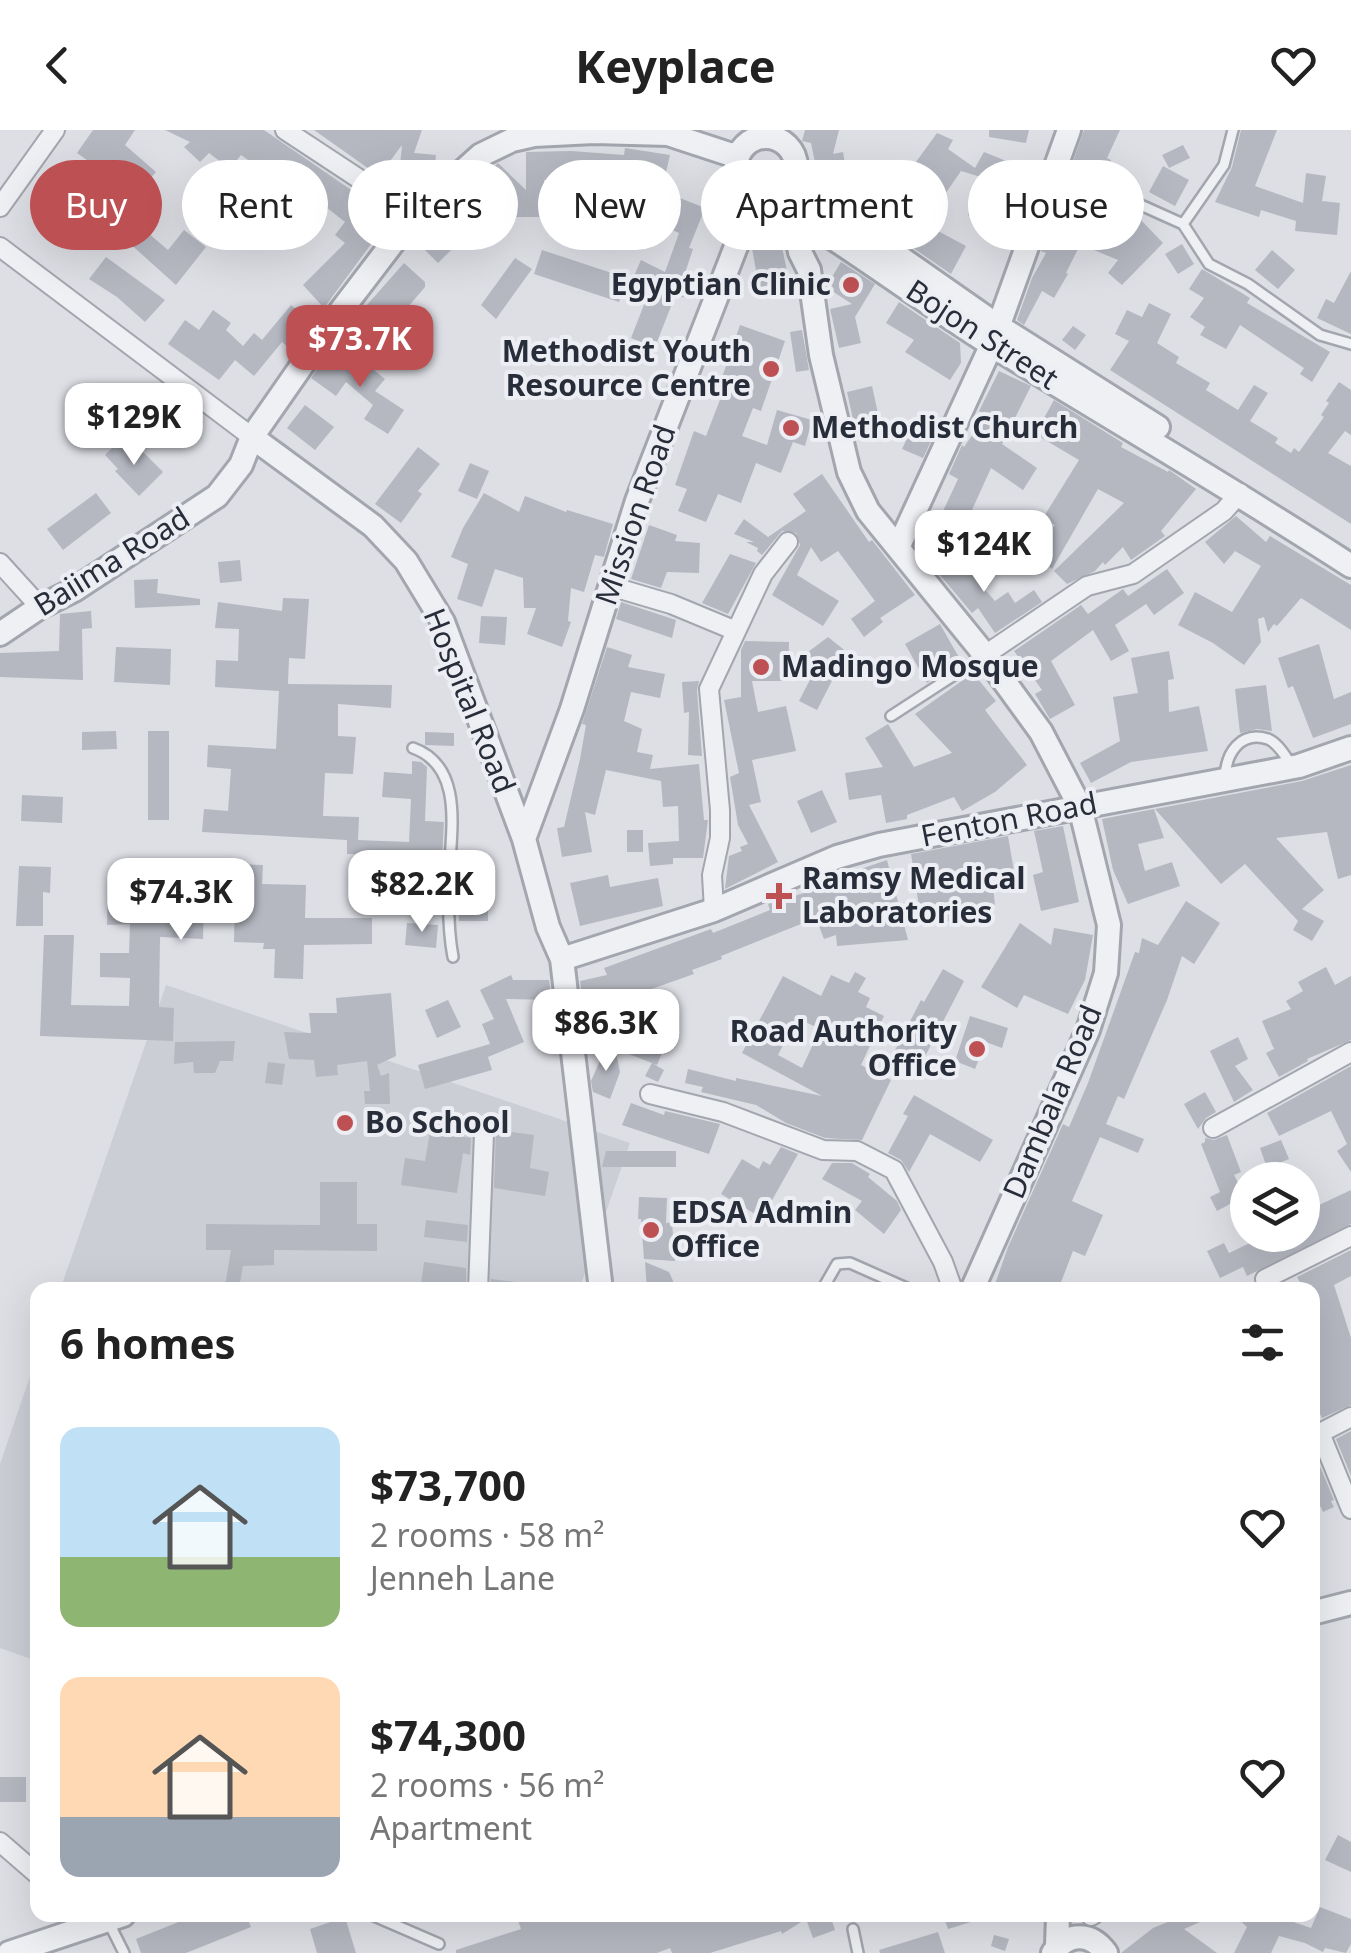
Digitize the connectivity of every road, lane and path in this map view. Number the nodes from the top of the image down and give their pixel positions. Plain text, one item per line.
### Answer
1 (55, 130) edge
2 (286, 130) edge
3 (1069, 130) edge
4 (1233, 130) edge
5 (664, 132) edge
6 (758, 135) edge
7 (789, 139) edge
8 (738, 157) joint
9 (476, 160) edge
10 (1059, 160) edge
11 (348, 171) edge
12 (0, 207) edge
13 (1144, 207) edge
14 (1183, 224) junction
15 (0, 247) edge
16 (387, 250) edge
17 (739, 250) edge
18 (800, 250) edge
19 (869, 250) edge
20 (1026, 250) edge
21 (995, 335) junction
22 (1351, 344) edge
23 (252, 436) junction
24 (1240, 494) junction
25 (788, 542) dead end
26 (898, 548) junction
27 (1351, 548) edge
28 (0, 563) edge
29 (1351, 566) edge
30 (610, 586) junction
31 (40, 607) junction
32 (736, 632) junction
33 (0, 634) edge
34 (985, 656) junction
35 (890, 716) dead end
36 (413, 748) dead end
37 (1351, 748) edge
38 (1294, 768) junction
39 (1225, 780) junction
40 (1080, 807) junction
41 (524, 839) junction
42 (714, 910) junction
43 (452, 957) dead end
44 (562, 960) junction
45 (1351, 1052) edge
46 (650, 1094) dead end
47 (1213, 1128) dead end
48 (484, 1133) dead end
49 (1351, 1236) edge
50 (1265, 1278) dead end
51 (478, 1282) edge
52 (600, 1282) edge
53 (827, 1282) edge
54 (893, 1282) edge
55 (950, 1282) edge
56 (976, 1282) edge
57 (1351, 1418) edge
58 (1351, 1508) edge
59 (1351, 1604) edge
60 (1320, 1612) edge
61 (0, 1842) edge
62 (30, 1867) edge
63 (98, 1922) edge
64 (105, 1922) edge
65 (388, 1922) edge
66 (1057, 1922) edge
67 (1095, 1922) edge
68 (853, 1930) dead end
69 (64, 1944) edge
70 (439, 1944) dead end
71 (1055, 1950) edge
72 (1105, 1951) edge
73 (9, 1953) edge
74 (124, 1953) edge
75 (858, 1953) edge

1 - 12 street
2 - 11 street
3 - 10 street
4 - 14 lane
5 - 8 street, Baiima Road
5 - 9 street, Baiima Road
6 - 7 street
6 - 8 street
13 - 14 lane
14 - 22 lane
15 - 23 street, Hospital Road
16 - 23 street, Baiima Road
17 - 30 street, Mission Road
18 - 26 street, Dambala Road
19 - 21 street, Bojon Street
20 - 21 street
21 - 24 street, Bojon Street
21 - 26 street
21 - 27 street, Bojon Street
23 - 31 street, Baiima Road
23 - 41 street, Hospital Road
24 - 29 street, Bojon Street
24 - 34 street
25 - 32 street
26 - 34 street, Dambala Road
28 - 31 street
30 - 32 street
30 - 41 street, Mission Road
31 - 33 street, Baiima Road
32 - 42 street
34 - 35 lane
34 - 40 street, Dambala Road
36 - 43 lane
37 - 38 street, Fenton Road
38 - 39 street, Fenton Road
38 - 39 lane
39 - 40 street, Fenton Road
40 - 42 street, Fenton Road
40 - 56 street, Dambala Road
41 - 44 street, Hospital Road
42 - 44 street, Fenton Road
44 - 52 street, Hospital Road
45 - 47 street
46 - 55 street
48 - 51 street
49 - 50 street
53 - 54 lane
57 - 58 street
59 - 60 street
61 - 62 street
63 - 69 street
64 - 74 lane
65 - 70 lane
66 - 71 street
67 - 72 street
68 - 75 lane
69 - 73 street
71 - 72 street

